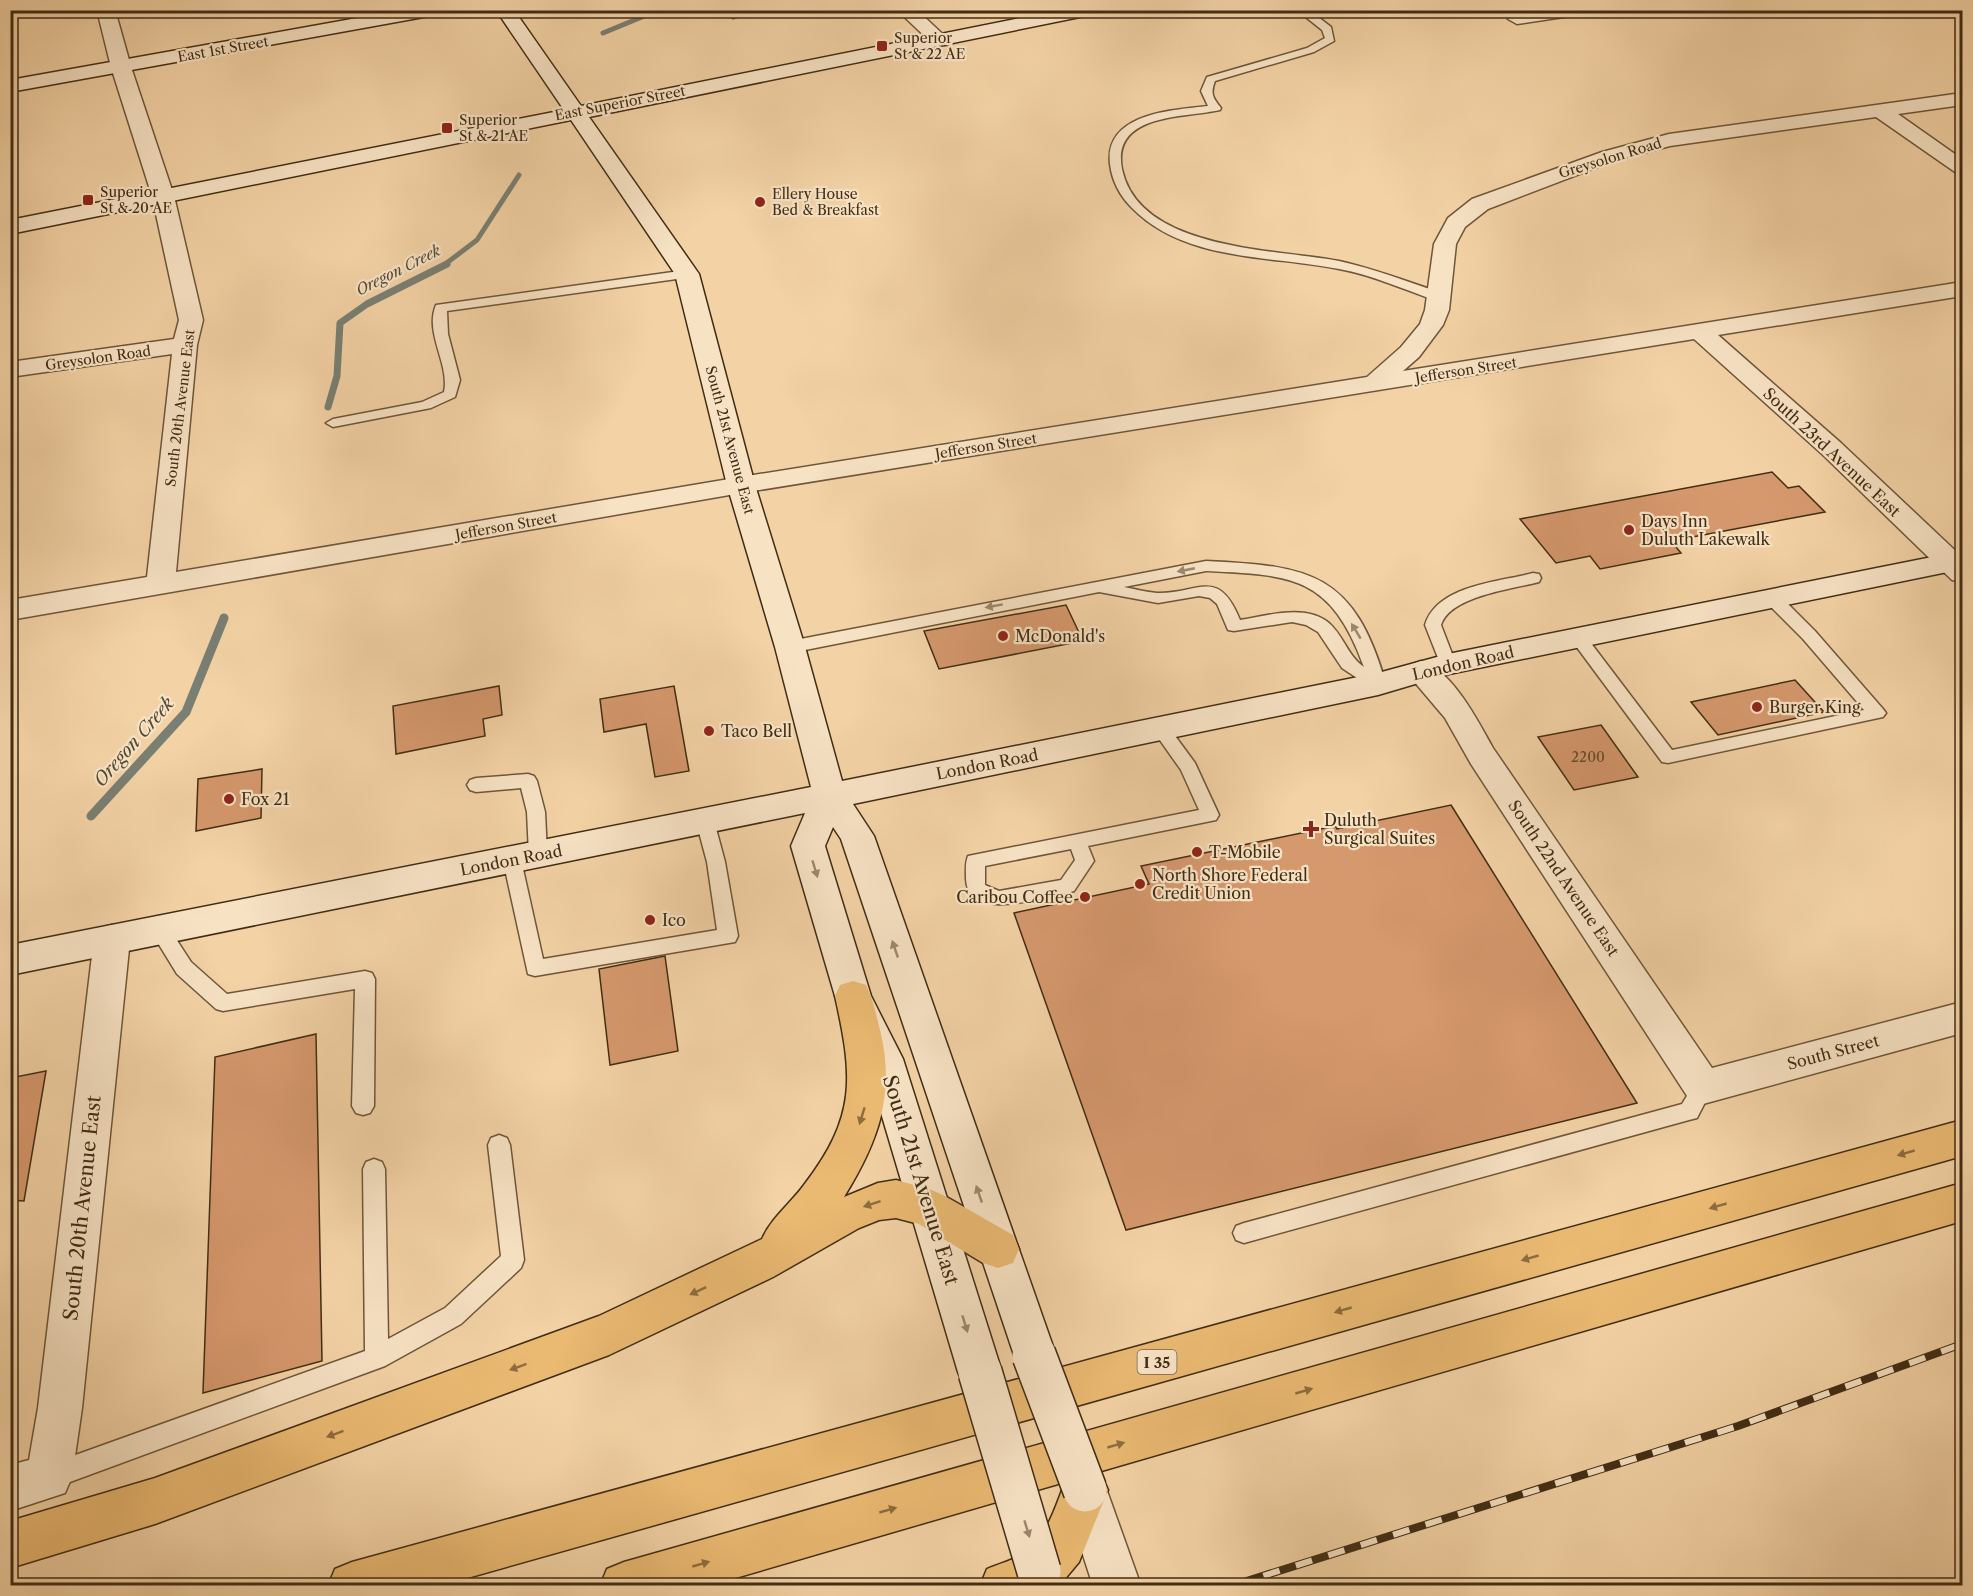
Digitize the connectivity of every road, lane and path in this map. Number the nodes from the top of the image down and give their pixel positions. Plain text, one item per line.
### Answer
1 (106, 10) edge
2 (435, 10) edge
3 (505, 10) edge
4 (758, 10) edge
5 (906, 10) edge
6 (1090, 10) edge
7 (1302, 10) edge
8 (1577, 10) edge
9 (734, 15) dead end
10 (1517, 19) dead end
11 (941, 41) junction
12 (121, 67) junction
13 (10, 86) edge
14 (1962, 99) edge
15 (1879, 110) junction
16 (573, 112) junction
17 (1962, 168) edge
18 (163, 196) junction
19 (10, 227) edge
20 (687, 274) junction
21 (1962, 290) edge
22 (1439, 297) junction
23 (1701, 333) junction
24 (185, 345) junction
25 (10, 370) edge
26 (1374, 384) junction
27 (333, 423) dead end
28 (741, 485) junction
29 (1959, 565) edge
30 (1533, 578) dead end
31 (160, 586) junction
32 (1095, 588) junction
33 (1773, 599) junction
34 (10, 610) edge
35 (1578, 638) junction
36 (790, 647) junction
37 (1434, 668) junction
38 (1378, 684) junction
39 (1161, 729) junction
40 (476, 785) dead end
41 (829, 795) junction
42 (705, 821) junction
43 (1077, 841) junction
44 (525, 857) junction
45 (160, 930) junction
46 (112, 939) junction
47 (10, 960) edge
48 (853, 996) junction
49 (1962, 1018) edge
50 (1703, 1087) junction
51 (363, 1106) dead end
52 (1962, 1138) edge
53 (499, 1145) dead end
54 (374, 1169) dead end
55 (1962, 1202) edge
56 (929, 1208) junction
57 (1244, 1233) dead end
58 (998, 1249) junction
59 (758, 1263) junction
60 (377, 1358) junction
61 (30, 1482) edge
62 (1085, 1490) junction
63 (10, 1545) edge
64 (1029, 1581) edge
65 (352, 1586) edge
66 (624, 1586) edge
67 (1117, 1586) edge

1 - 12 street, South 20th Avenue East
2 - 12 street, East 1st Street
3 - 16 street, South 21st Avenue East
4 - 9 lane
5 - 11 street
6 - 11 street, East Superior Street
7 - 22 lane
8 - 10 street
11 - 16 street, East Superior Street
12 - 13 street, East 1st Street
12 - 18 street, South 20th Avenue East
14 - 15 street, Greysolon Road
15 - 17 street
15 - 22 street, Greysolon Road
16 - 18 street, East Superior Street
16 - 20 street, South 21st Avenue East
18 - 19 street, East Superior Street
18 - 24 street, South 20th Avenue East
20 - 27 lane
20 - 28 street, South 21st Avenue East
21 - 23 street, Jefferson Street
22 - 26 street, Greysolon Road
23 - 26 street, Jefferson Street
23 - 29 street, South 23rd Avenue East
24 - 25 street, Greysolon Road
24 - 31 street, South 20th Avenue East
26 - 28 street, Jefferson Street
28 - 31 street, Jefferson Street
28 - 36 street, South 21st Avenue East
29 - 33 street, London Road
30 - 37 lane
31 - 34 street, Jefferson Street
32 -> 36 lane
32 - 38 lane
38 -> 32 lane
33 - 35 street, London Road
33 - 35 lane
35 - 37 street, London Road
36 - 41 street, South 21st Avenue East
37 - 38 street, London Road
37 - 50 street, South 22nd Avenue East
38 - 39 street, London Road
39 - 41 street, London Road
39 - 43 lane
40 - 44 lane
41 - 42 street, London Road
41 -> 48 street, South 21st Avenue East
58 -> 41 street, South 21st Avenue East
42 - 44 street, London Road
42 - 44 lane
43 - 43 lane
44 - 45 street, London Road
45 - 46 street, London Road
45 - 51 lane
46 - 47 street, London Road
46 - 61 street, South 20th Avenue East
48 - 56 street, South 21st Avenue East
48 -> 59 highway
49 - 50 street, South Street
50 - 57 lane
52 -> 65 highway, I 35
53 - 60 lane
54 - 60 lane
66 -> 55 highway
56 - 58 highway
56 -> 59 highway
56 -> 64 street, South 21st Avenue East, bridge
58 - 62 street, South 21st Avenue East, bridge
59 -> 63 highway
60 - 61 lane
62 - 64 highway
62 - 67 street

